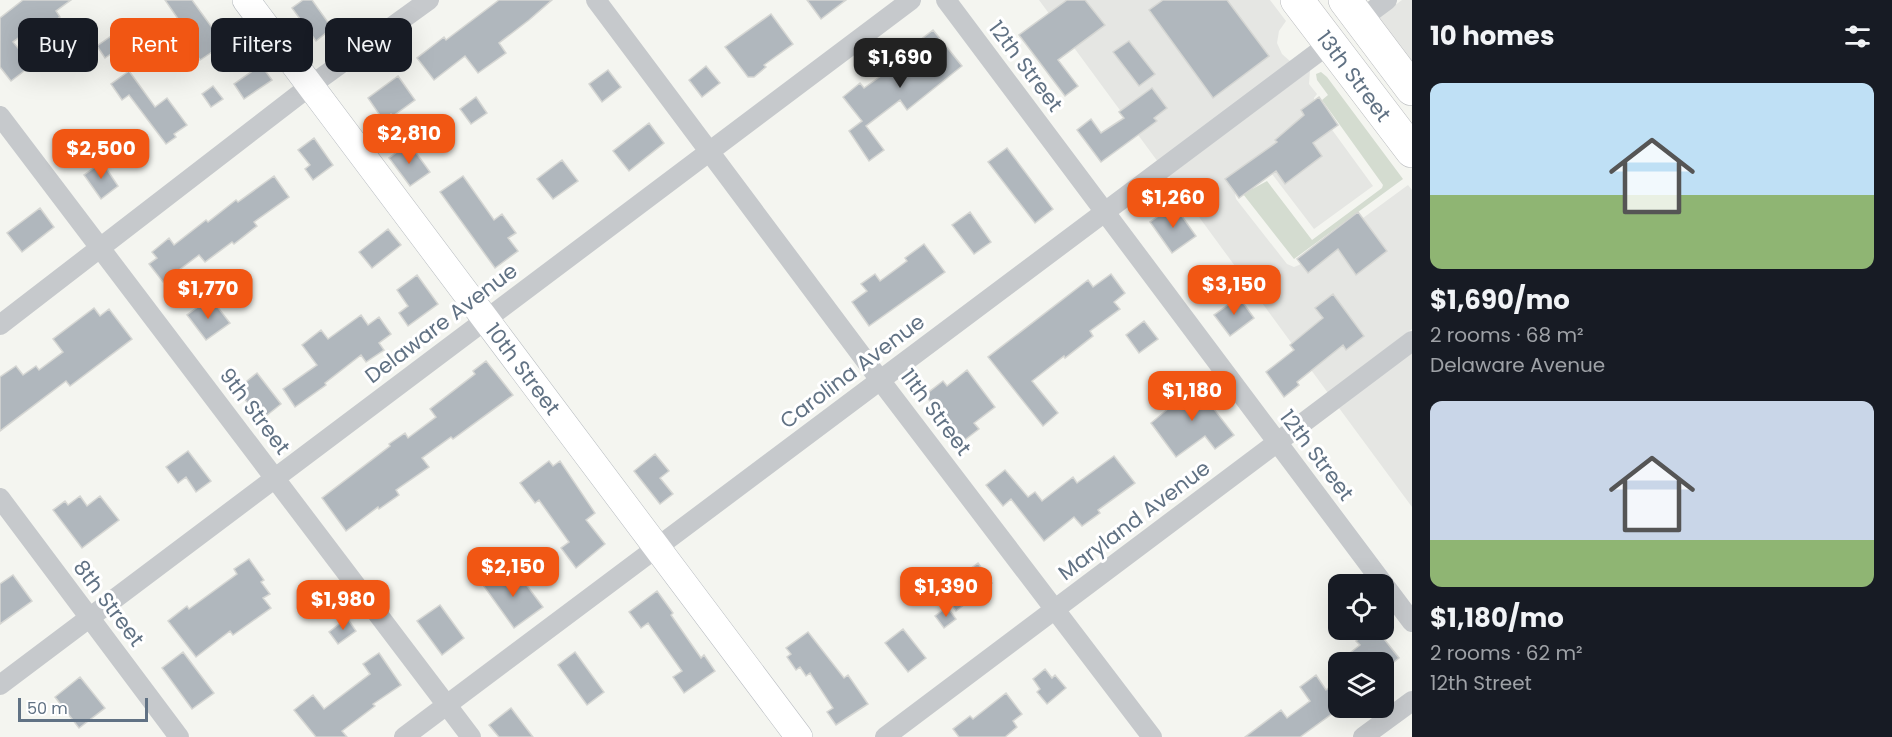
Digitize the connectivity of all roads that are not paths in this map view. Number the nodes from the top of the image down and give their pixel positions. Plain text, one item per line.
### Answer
1 (246, 0) edge
2 (429, 0) edge
3 (596, 0) edge
4 (910, 0) edge
5 (946, 0) edge
6 (1297, 0) edge
7 (1318, 0) edge
8 (1387, 0) edge
9 (1353, 10) edge
10 (1329, 44) junction
11 (310, 86) junction
12 (1412, 89) edge
13 (0, 116) edge
14 (1412, 143) edge
15 (709, 151) junction
16 (1105, 213) junction
17 (101, 248) junction
18 (486, 320) junction
19 (0, 325) edge
20 (1412, 341) edge
21 (880, 380) junction
22 (1278, 443) junction
23 (275, 477) junction
24 (0, 498) edge
25 (657, 548) junction
26 (1056, 609) junction
27 (90, 617) junction
28 (1412, 622) edge
29 (0, 685) edge
30 (1412, 701) edge
31 (447, 705) junction
32 (179, 737) edge
33 (404, 737) edge
34 (471, 737) edge
35 (799, 737) edge
36 (885, 737) edge
37 (1152, 737) edge
38 (1363, 737) edge

1 - 11 street, 10th Street
2 - 11 street
3 - 15 street, 11th Street
4 - 15 street, Delaware Avenue
5 - 16 street, 12th Street
6 - 10 highway, 13th Street
7 - 9 highway
8 - 9 street
9 - 12 highway, 13th Street
10 - 14 highway, 13th Street
10 - 16 street, Carolina Avenue
11 - 17 street
11 - 18 street, 10th Street
13 - 17 street, 9th Street
15 - 18 street, Delaware Avenue
15 - 21 street, 11th Street
16 - 21 street, Carolina Avenue
16 - 22 street, 12th Street
17 - 19 street
17 - 23 street, 9th Street
18 - 23 street, Delaware Avenue
18 - 25 street, 10th Street
20 - 22 street, Maryland Avenue
21 - 25 street, Carolina Avenue
21 - 26 street, 11th Street
22 - 26 street, Maryland Avenue
22 - 28 street, 12th Street
23 - 27 street, Delaware Avenue
23 - 31 street, 9th Street
24 - 27 street, 8th Street
25 - 31 street, Carolina Avenue
25 - 35 street, 10th Street
26 - 36 street, Maryland Avenue
26 - 37 street, 11th Street
27 - 29 street, Delaware Avenue
27 - 32 street, 8th Street
30 - 38 street
31 - 33 street, Carolina Avenue
31 - 34 street, 9th Street

